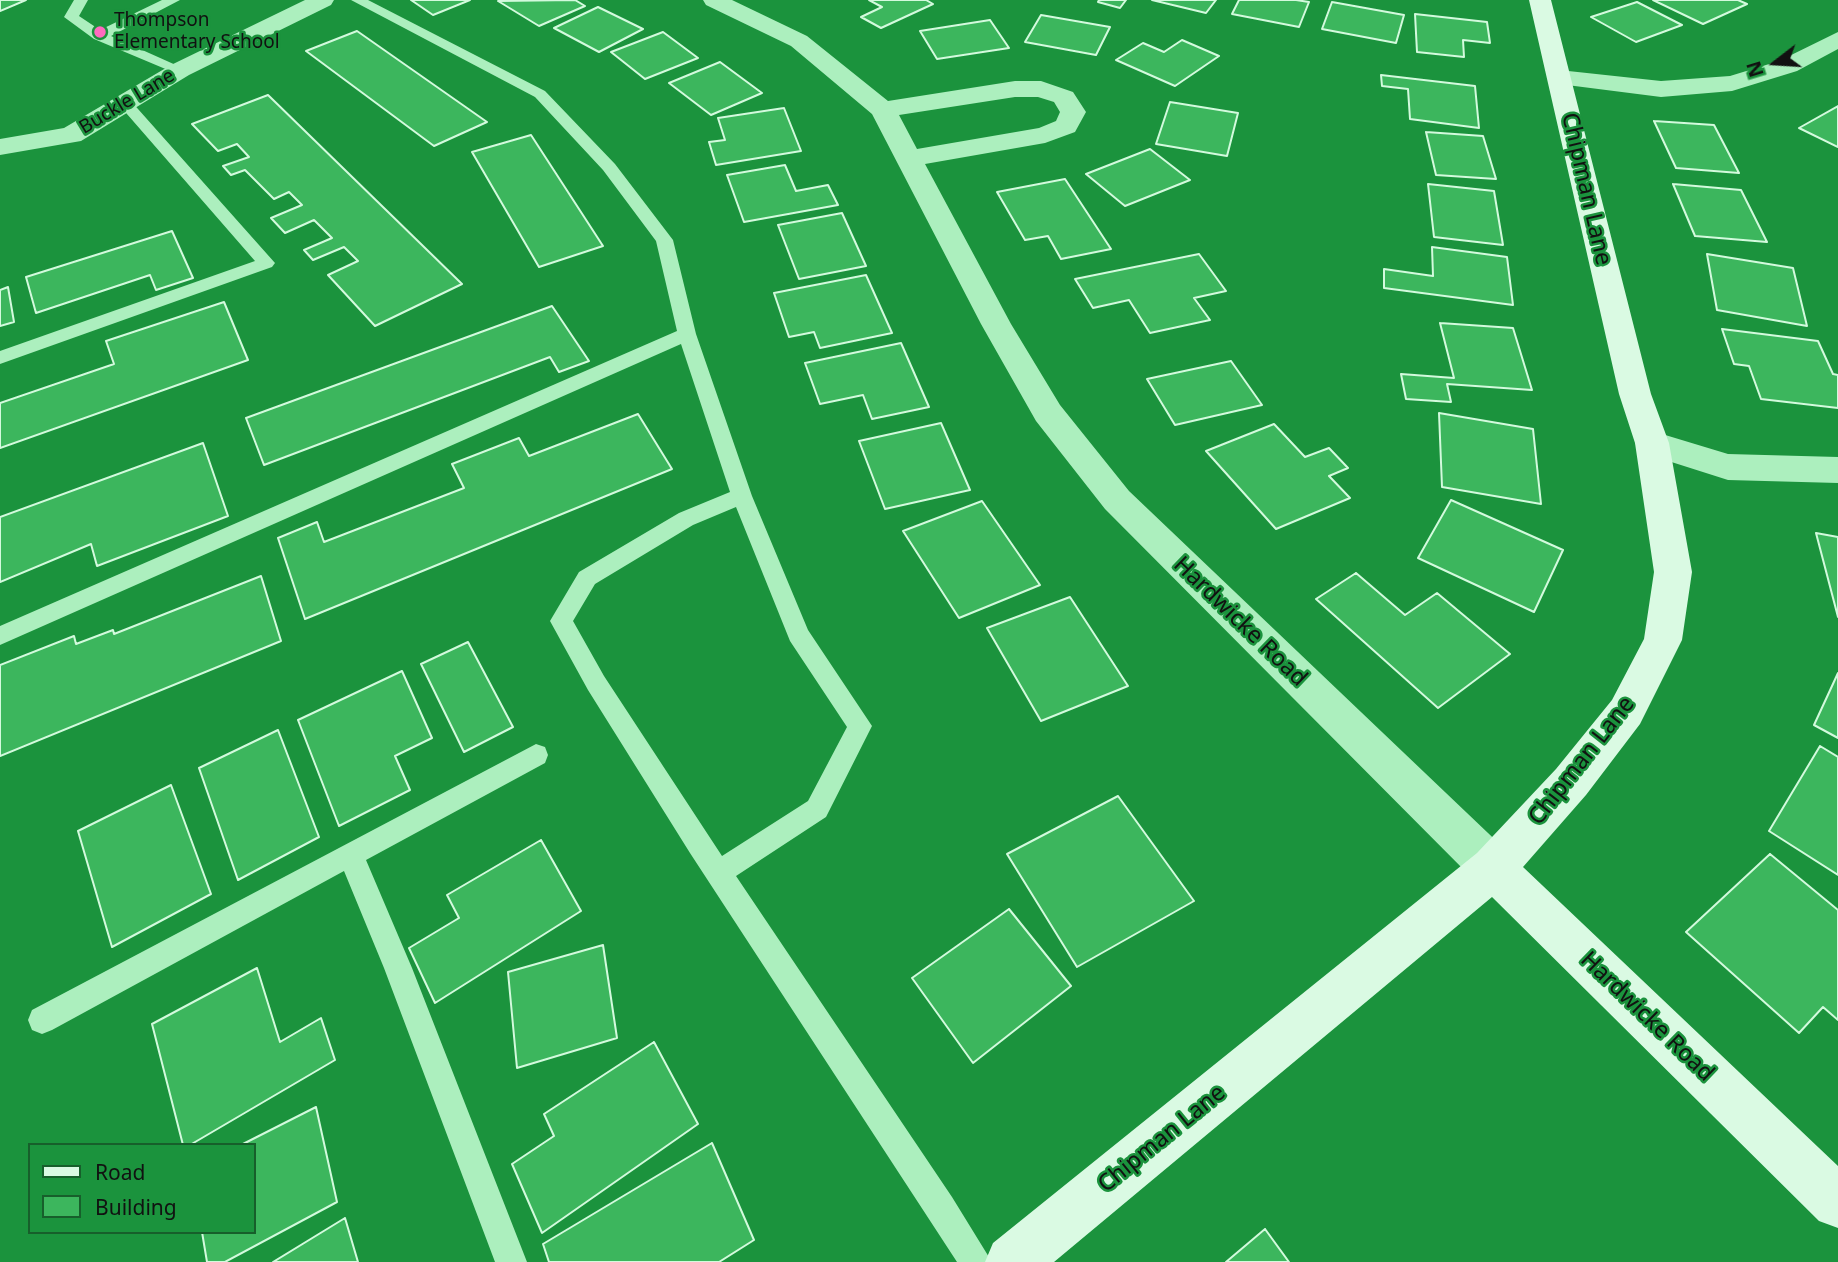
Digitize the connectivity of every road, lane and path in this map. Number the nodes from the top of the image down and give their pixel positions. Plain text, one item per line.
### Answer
1 (81, 0) edge
2 (173, 0) edge
3 (323, 0) edge
4 (358, 0) edge
5 (714, 0) edge
6 (1540, 0) edge
7 (99, 36) junction
8 (1838, 39) edge
9 (180, 71) junction
10 (1559, 77) junction
11 (125, 103) junction
12 (883, 110) junction
13 (0, 147) edge
14 (909, 158) junction
15 (687, 334) junction
16 (0, 358) edge
17 (1653, 443) junction
18 (1838, 470) edge
19 (742, 496) junction
20 (0, 636) edge
21 (536, 755) dead end
22 (350, 854) junction
23 (1493, 868) junction
24 (718, 873) junction
25 (43, 1020) dead end
26 (1838, 1202) edge
27 (511, 1262) edge
28 (976, 1262) edge
29 (1012, 1262) edge

1 - 7 lane
2 - 7 lane
3 - 9 street, Buckle Lane
4 - 15 lane
5 - 12 street, Hardwicke Road
6 - 10 street, Chipman Lane
7 - 9 lane
8 - 10 street
9 - 11 street, Buckle Lane
10 - 17 street, Chipman Lane
11 - 13 street, Buckle Lane
11 - 16 lane
12 - 14 street, Hardwicke Road
12 - 14 street
14 - 23 street, Hardwicke Road
15 - 19 lane
15 - 20 lane
17 - 18 street
17 - 23 street, Chipman Lane
19 - 24 lane
19 - 24 lane
21 - 22 lane
22 - 25 lane
22 - 27 lane
23 - 26 street, Hardwicke Road
23 - 29 street, Chipman Lane
24 - 28 lane

